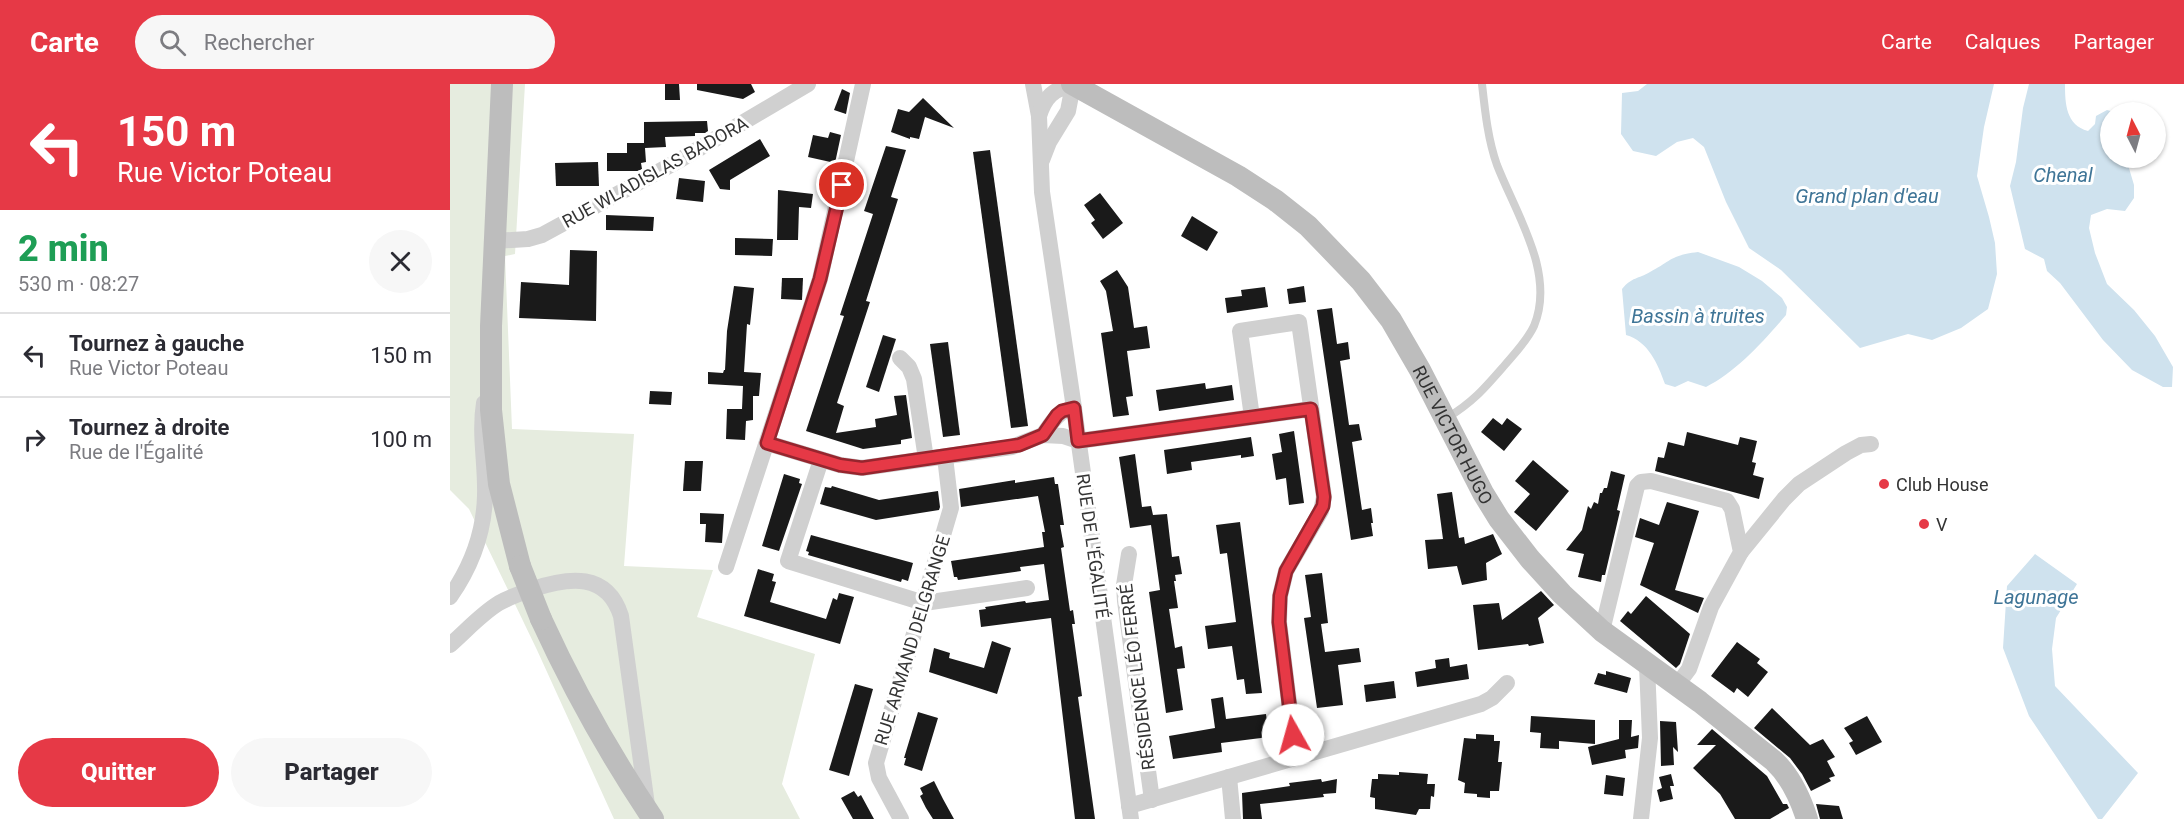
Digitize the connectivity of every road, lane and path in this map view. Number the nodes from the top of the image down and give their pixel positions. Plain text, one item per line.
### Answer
1 (502, 84) edge
2 (506, 84) edge
3 (808, 84) edge
4 (863, 84) edge
5 (1033, 84) edge
6 (1072, 84) edge
7 (1482, 84) edge
8 (1039, 116) junction
9 (501, 124) junction
10 (1040, 167) junction
11 (495, 240) junction
12 (900, 358) dead end
13 (490, 366) junction
14 (1074, 408) junction
15 (1311, 409) junction
16 (1252, 417) junction
17 (1445, 419) junction
18 (1043, 435) junction
19 (1078, 441) junction
20 (767, 443) junction
21 (1871, 444) dead end
22 (945, 456) junction
23 (926, 459) junction
24 (821, 460) junction
25 (1742, 552) junction
26 (1128, 554) dead end
27 (726, 567) dead end
28 (1026, 588) dead end
29 (450, 597) edge
30 (924, 603) junction
31 (1602, 631) junction
32 (450, 645) edge
33 (1647, 665) junction
34 (1507, 683) dead end
35 (1677, 685) junction
36 (1296, 758) junction
37 (1229, 777) junction
38 (1152, 800) junction
39 (1130, 813) edge
40 (651, 816) edge
41 (902, 819) edge
42 (1233, 819) edge
43 (1641, 819) edge
44 (1807, 819) edge

1 - 9 street
2 - 9 street
3 - 11 street, RUE WLADISLAS BADORA
4 - 20 street
5 - 8 street, RUE DE L'ÉGALITÉ
6 - 8 street
6 - 10 street, RUE DE L'ÉGALITÉ
6 - 17 street, RUE VICTOR HUGO
7 - 17 lane
8 - 10 street, RUE DE L'ÉGALITÉ
9 - 11 street
10 - 14 street, RUE DE L'ÉGALITÉ
11 - 13 street
12 - 23 street
13 - 29 street
13 - 40 street, bridge
14 - 18 street
14 - 19 street, RUE DE L'ÉGALITÉ
15 - 16 street
15 - 16 street
15 - 36 street
16 - 19 street
17 - 31 street, RUE VICTOR HUGO
18 - 19 street
18 - 22 street
19 - 39 street, RUE DE L'ÉGALITÉ
20 - 24 street
20 - 27 street
21 - 25 street
22 - 23 street
22 - 30 street, RUE ARMAND DELGRANGE
23 - 24 street
24 - 30 street
25 - 31 street
25 - 35 street
26 - 38 street, RÉSIDENCE LÉO FERRÉ
28 - 30 street
30 - 41 street, RUE ARMAND DELGRANGE
31 - 33 street, RUE VICTOR HUGO
32 - 40 street
33 - 35 street, RUE VICTOR HUGO
33 - 43 street
34 - 36 street
35 - 44 street, RUE VICTOR HUGO
36 - 37 street
37 - 38 street
37 - 42 street
38 - 39 street

